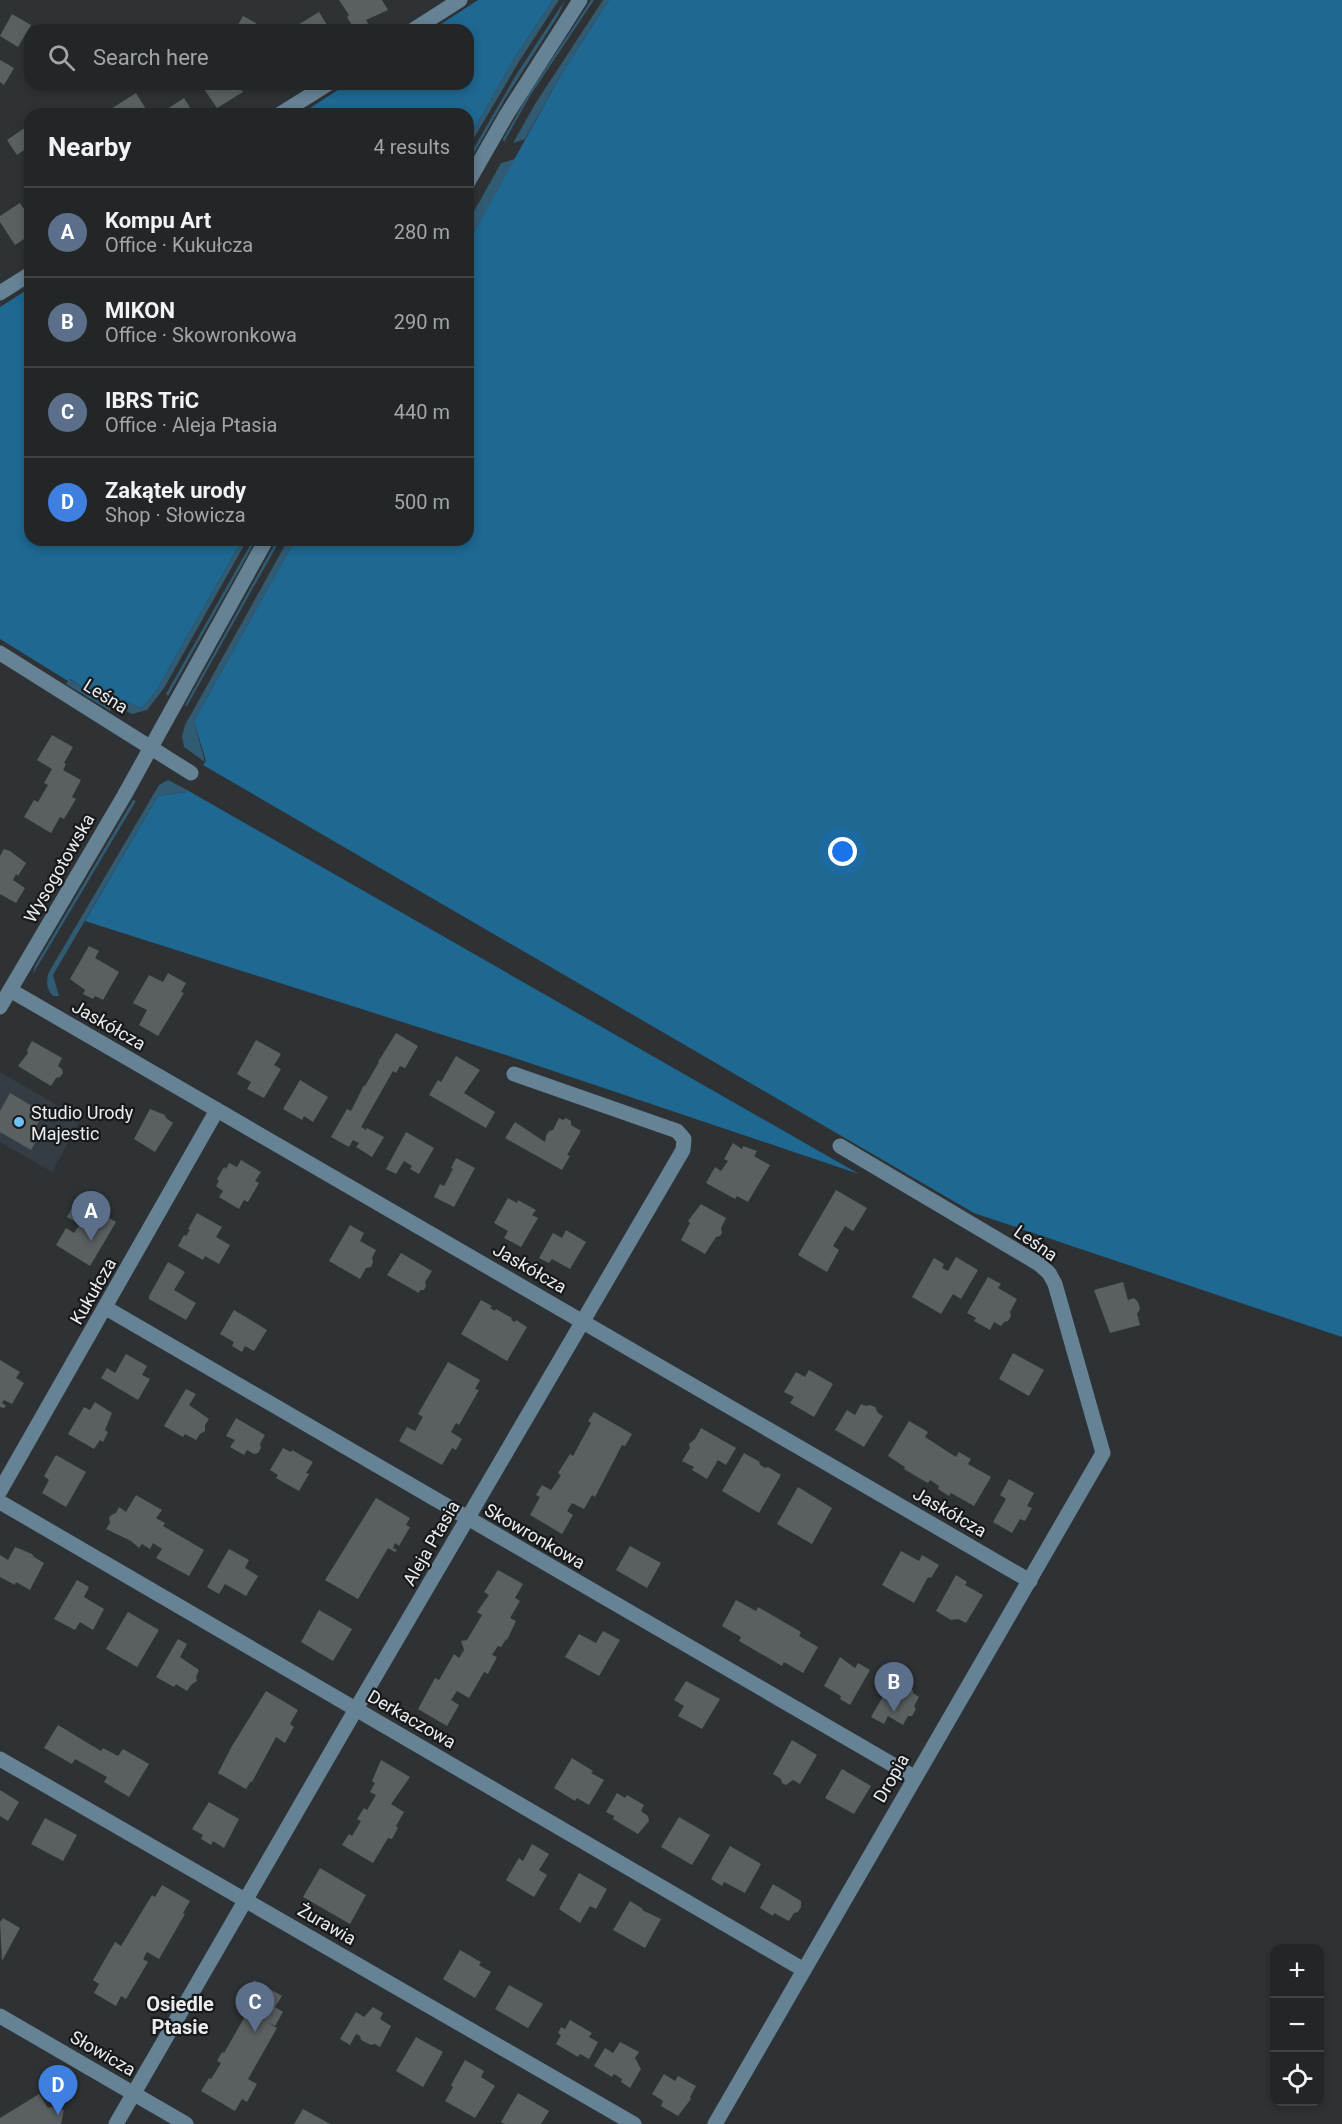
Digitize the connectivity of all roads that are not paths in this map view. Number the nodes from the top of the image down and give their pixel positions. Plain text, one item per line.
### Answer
1 (459, 0) edge
2 (580, 0) edge
3 (422, 24) edge
4 (318, 90) edge
5 (290, 108) edge
6 (474, 172) edge
7 (24, 278) edge
8 (0, 293) edge
9 (263, 546) edge
10 (0, 653) edge
11 (151, 747) junction
12 (191, 773) dead end
13 (10, 990) junction
14 (0, 1007) edge
15 (514, 1074) dead end
16 (217, 1110) junction
17 (840, 1146) dead end
18 (106, 1308) junction
19 (582, 1321) junction
20 (1103, 1453) joint
21 (0, 1491) edge
22 (0, 1503) edge
23 (468, 1519) junction
24 (1030, 1581) junction
25 (356, 1709) junction
26 (0, 1759) edge
27 (914, 1777) junction
28 (247, 1900) junction
29 (804, 1970) junction
30 (0, 2016) edge
31 (135, 2094) junction
32 (116, 2124) edge
33 (186, 2124) edge
34 (634, 2124) edge
35 (715, 2124) edge

1 - 3 street
2 - 6 street
4 - 5 street
7 - 8 street
9 - 11 street, Wysogotowska
10 - 11 street, Leśna
11 - 12 street, Leśna
11 - 13 street, Wysogotowska
13 - 14 street, Wysogotowska
13 - 16 street, Jaskółcza
15 - 19 street, Aleja Ptasia
16 - 18 street, Kukułcza
16 - 19 street, Jaskółcza
17 - 20 street, Leśna
18 - 21 street, Kukułcza
18 - 23 street, Skowronkowa
19 - 23 street, Aleja Ptasia
19 - 24 street, Jaskółcza
20 - 24 street, Dropia
22 - 25 street, Derkaczowa
23 - 25 street, Aleja Ptasia
23 - 27 street, Skowronkowa
24 - 27 street, Dropia
25 - 28 street, Aleja Ptasia
25 - 29 street, Derkaczowa
26 - 28 street, Żurawia
27 - 29 street, Dropia
28 - 31 street, Aleja Ptasia
28 - 34 street, Żurawia
29 - 35 street, Dropia
30 - 31 street, Słowicza
31 - 32 street, Aleja Ptasia
31 - 33 street, Słowicza

